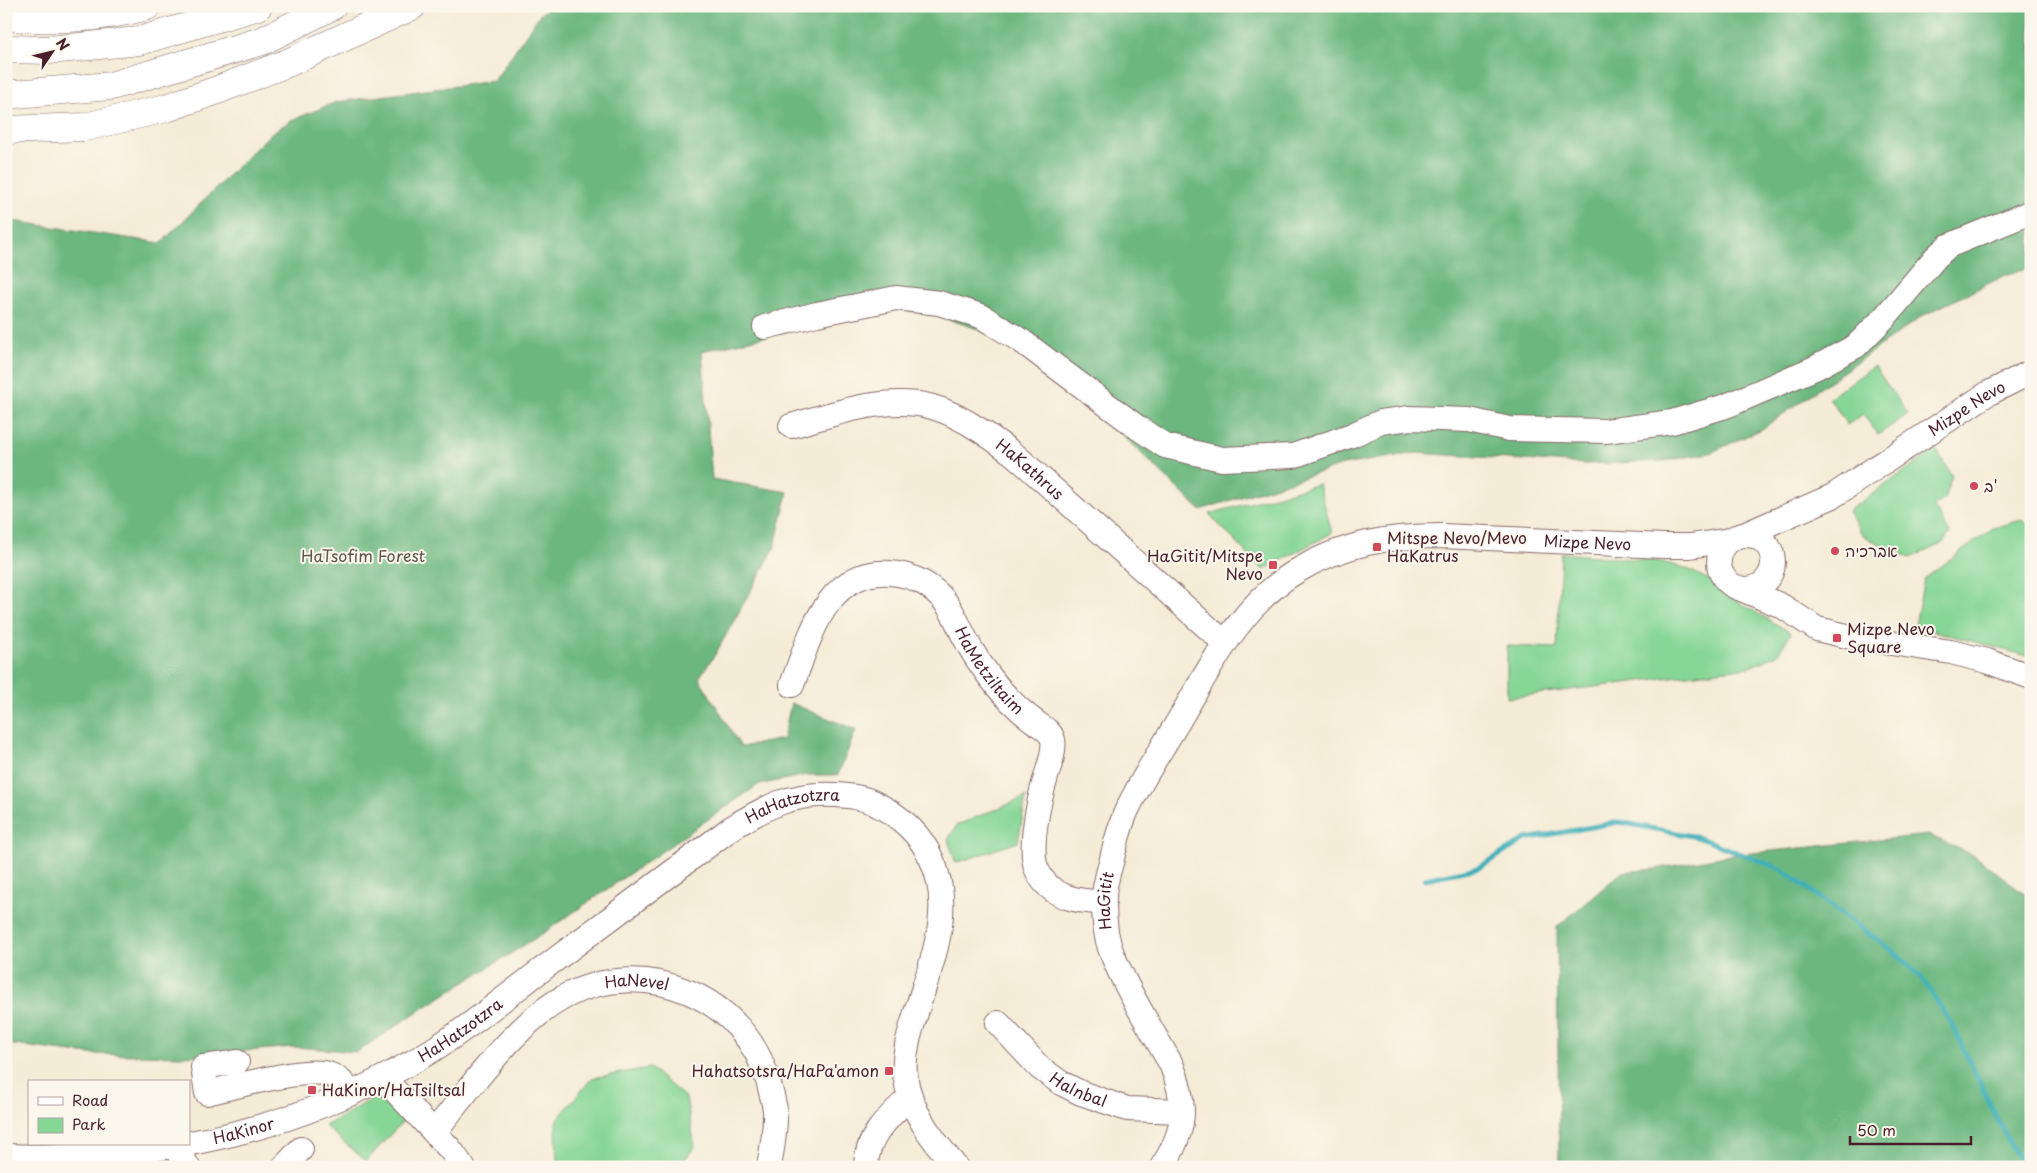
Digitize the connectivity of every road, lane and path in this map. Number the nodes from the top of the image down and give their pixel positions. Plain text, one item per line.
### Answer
1 (147, 6) edge
2 (258, 6) edge
3 (332, 6) edge
4 (412, 6) edge
5 (6, 16) edge
6 (6, 49) edge
7 (6, 93) edge
8 (6, 130) edge
9 (2031, 212) edge
10 (765, 327) dead end
11 (2031, 372) edge
12 (791, 426) dead end
13 (1801, 510) junction
14 (1738, 537) junction
15 (1657, 546) junction
16 (1773, 559) junction
17 (1733, 585) junction
18 (1801, 619) junction
19 (1225, 643) junction
20 (2031, 677) edge
21 (792, 685) dead end
22 (1103, 902) junction
23 (998, 1023) dead end
24 (237, 1062) dead end
25 (383, 1078) junction
26 (352, 1093) junction
27 (910, 1097) junction
28 (1182, 1111) junction
29 (434, 1132) junction
30 (190, 1144) edge
31 (180, 1146) edge
32 (175, 1147) junction
33 (301, 1149) dead end
34 (6, 1156) edge
35 (188, 1167) edge
36 (284, 1167) edge
37 (463, 1167) edge
38 (769, 1167) edge
39 (866, 1167) edge
40 (956, 1167) edge
41 (1162, 1167) edge

1 - 5 main road
2 - 6 main road
3 - 7 main road
4 - 8 main road
9 - 10 street
11 - 13 street, Mizpe Nevo
12 - 19 street, HaKathrus
13 - 14 street, Mizpe Nevo
13 - 16 street, Mizpe Nevo
14 - 15 street, Mizpe Nevo
14 - 16 street
14 - 17 street
15 - 17 street, Mizpe Nevo
15 - 19 street, Mizpe Nevo
16 - 17 street
16 - 18 street
17 - 18 street, Mizpe Nevo
18 - 20 street, Mizpe Nevo
19 - 22 street, HaGitit
21 - 22 street, HaMetziltaim
22 - 28 street, HaGitit
23 - 28 street, HaInbal
24 - 26 street
25 - 26 street, HaKinor
25 - 27 street, HaHatzotzra
25 - 29 street
26 - 30 street, HaKinor
27 - 39 street
27 - 40 street, HaHatzotzra
28 - 41 street, HaGitit
29 - 37 street
29 - 38 street, HaNevel
31 - 32 street, HaKinor
32 - 34 street, HaKinor
32 - 35 street
33 - 36 street

